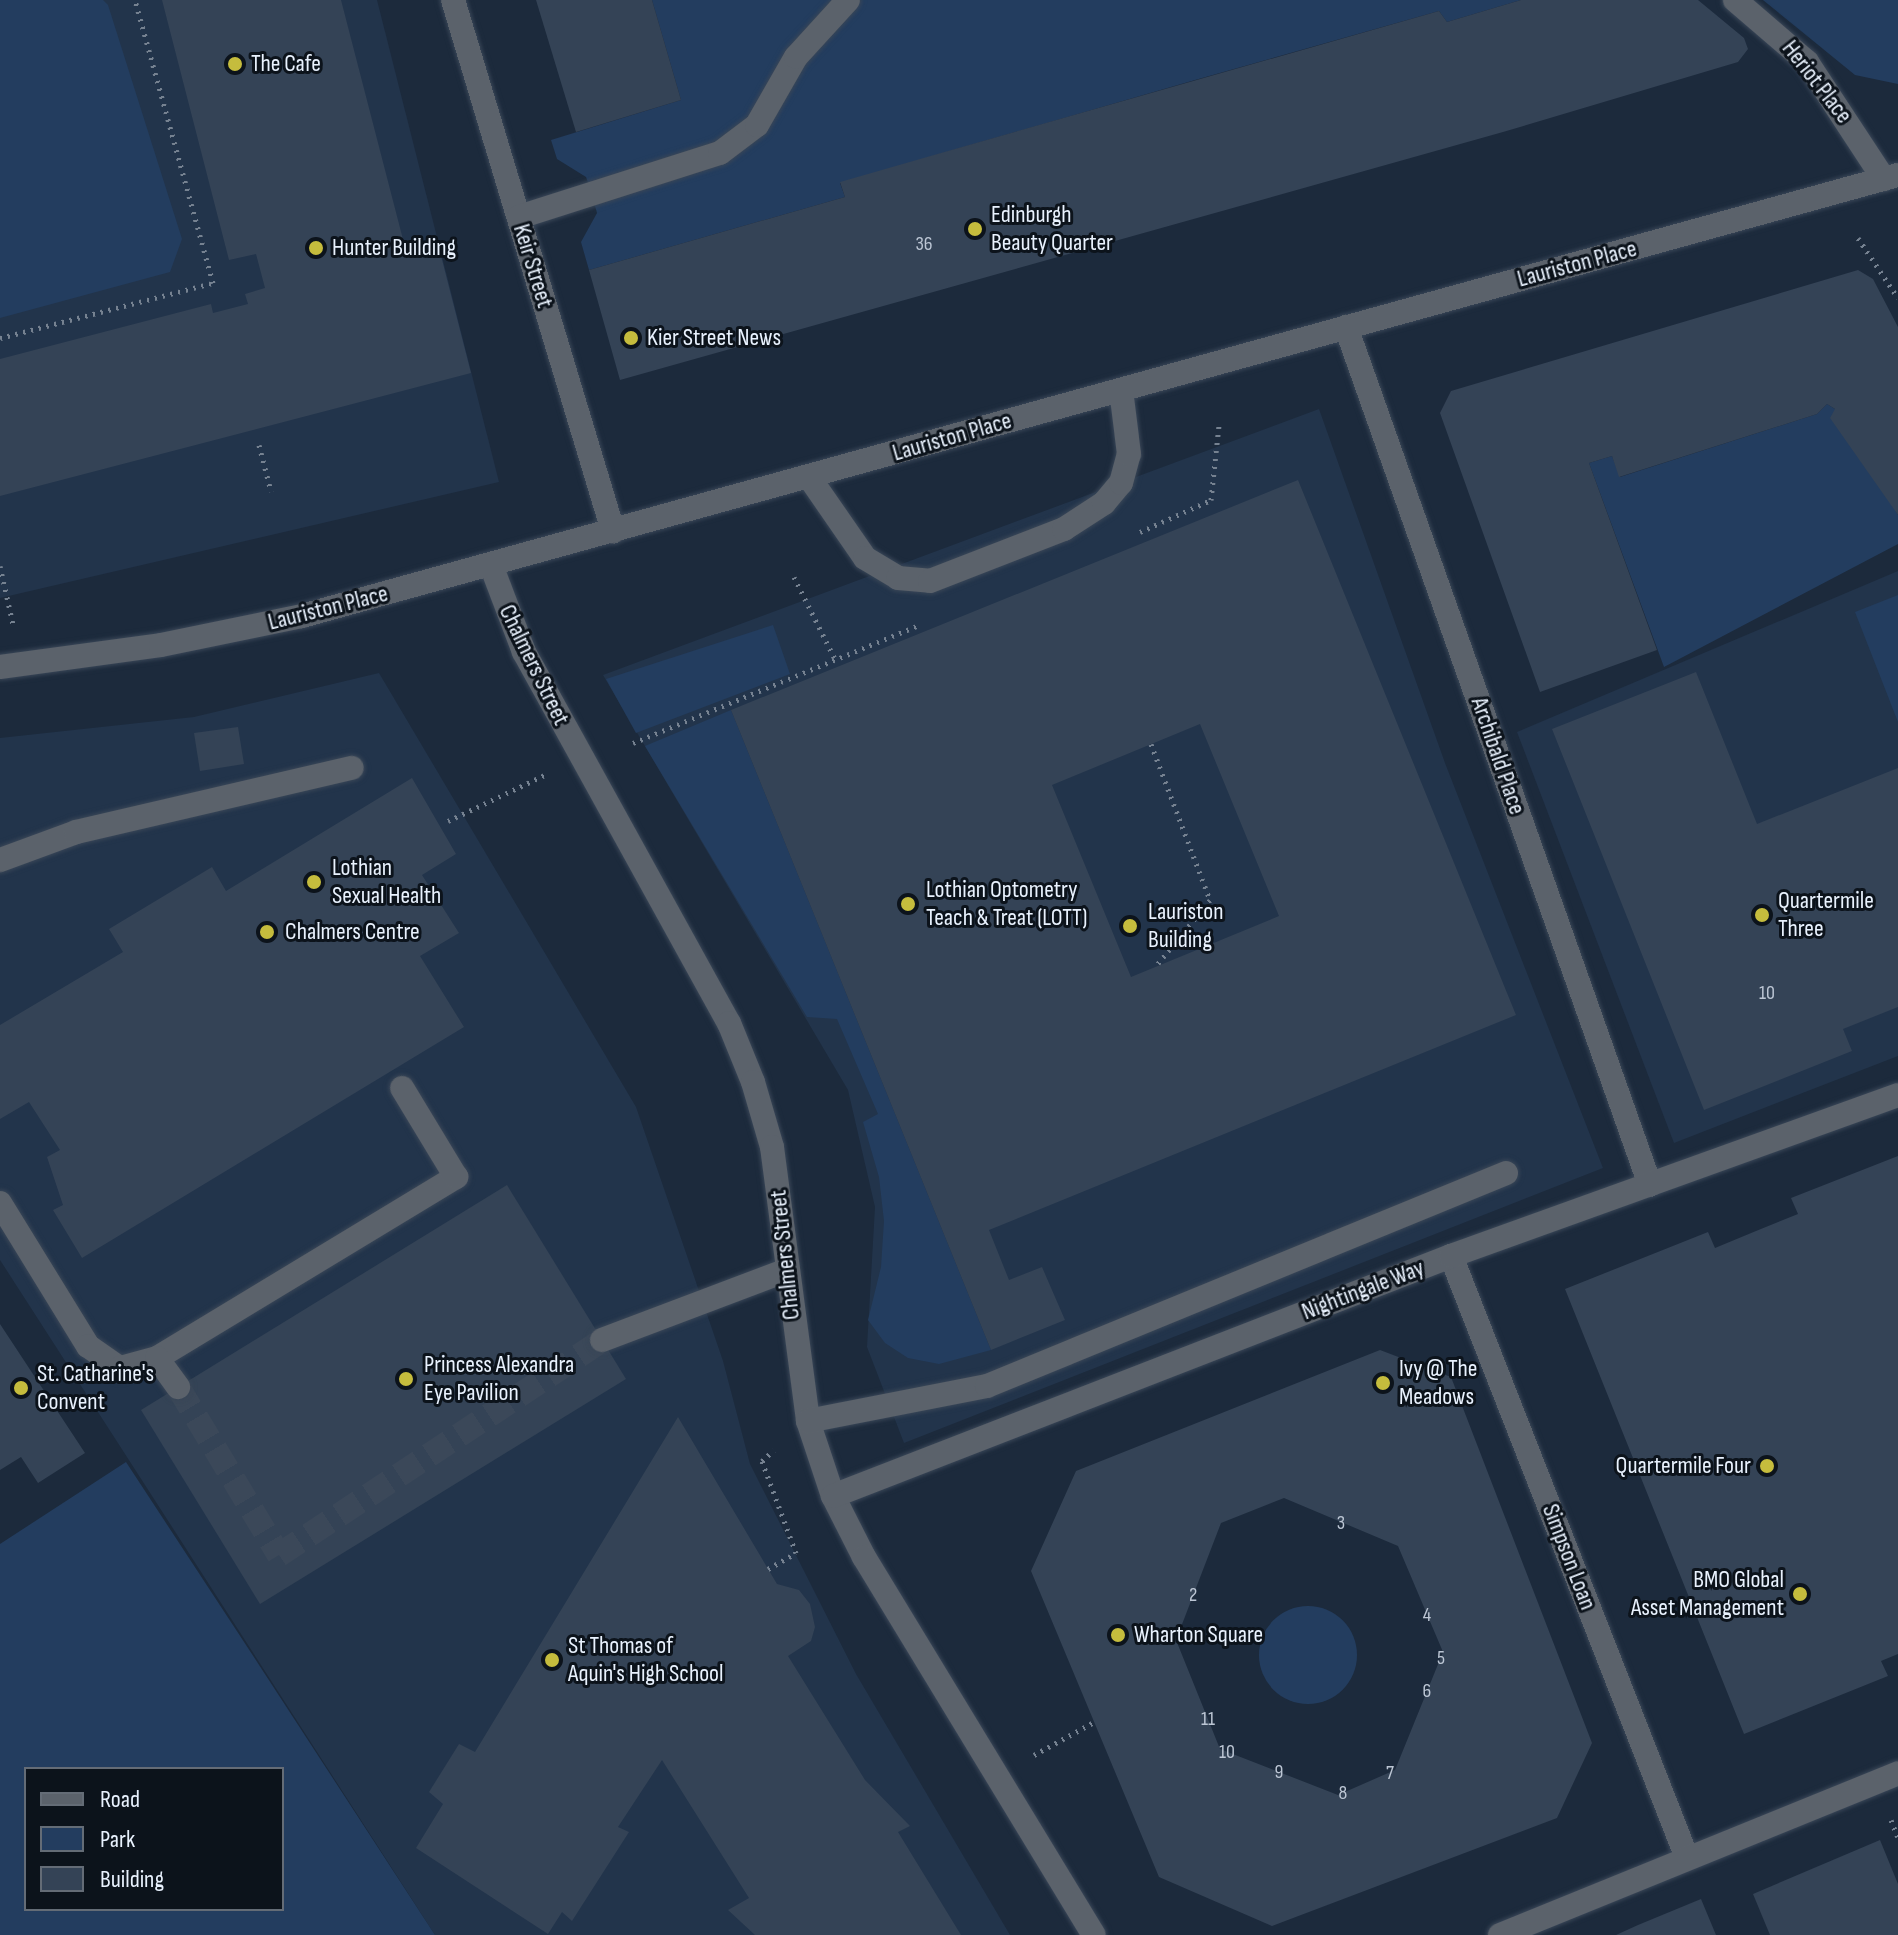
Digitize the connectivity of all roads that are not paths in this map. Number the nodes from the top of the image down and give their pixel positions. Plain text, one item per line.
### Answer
1 (453, 0) edge
2 (848, 0) edge
3 (1735, 0) edge
4 (1891, 177) edge
5 (519, 217) junction
6 (1346, 327) junction
7 (1121, 390) junction
8 (809, 477) junction
9 (613, 531) junction
10 (491, 565) junction
11 (11, 665) edge
12 (352, 768) dead end
13 (0, 860) edge
14 (402, 1088) dead end
15 (1898, 1095) edge
16 (1506, 1173) dead end
17 (1650, 1185) junction
18 (0, 1203) edge
19 (1451, 1256) junction
20 (787, 1270) junction
21 (602, 1340) tunnel mouth
22 (157, 1358) junction
23 (178, 1387) tunnel mouth
24 (808, 1421) junction
25 (833, 1496) junction
26 (1898, 1773) edge
27 (1687, 1858) junction
28 (1094, 1935) edge
29 (1500, 1935) edge

1 - 5 street, Keir Street
2 - 5 street
3 - 4 street, Heriot Place
4 - 6 street, Lauriston Place
5 - 9 street, Keir Street
6 - 7 street, Lauriston Place
6 - 17 street, Archibald Place
7 - 8 street, Lauriston Place
7 - 8 street
8 - 9 street, Lauriston Place
9 - 10 street, Lauriston Place
10 - 11 street, Lauriston Place
10 - 20 street, Chalmers Street
12 - 13 street
14 - 22 street
15 - 17 street, Nightingale Way
16 - 24 street
17 - 19 street, Nightingale Way
18 - 22 street
19 - 25 street, Nightingale Way
19 - 27 street, Simpson Loan
20 - 21 street
20 - 24 street, Chalmers Street
22 - 23 street
24 - 25 street, Chalmers Street
25 - 28 street, Chalmers Street
26 - 27 street
27 - 29 street

